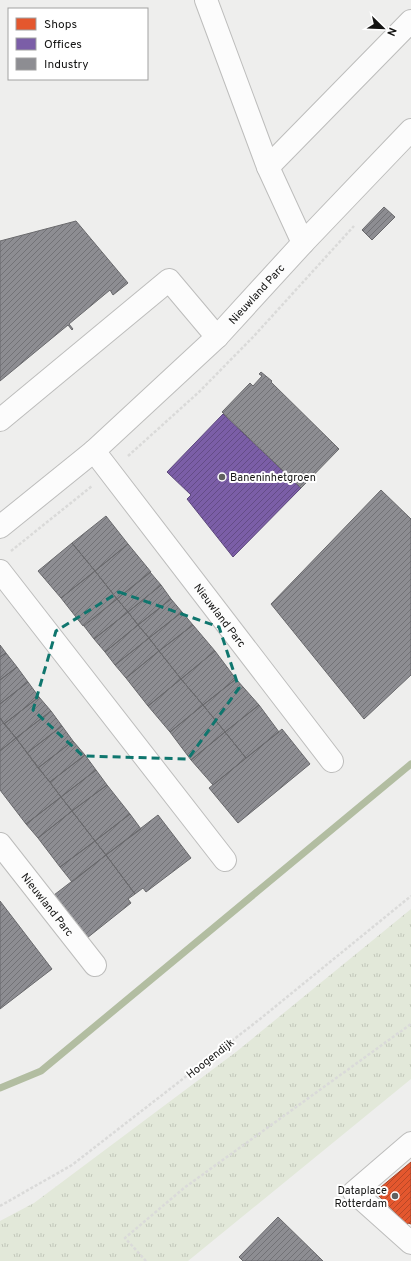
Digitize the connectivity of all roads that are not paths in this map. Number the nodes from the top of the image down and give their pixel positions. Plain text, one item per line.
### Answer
1 (206, 0) edge
2 (411, 22) edge
3 (411, 130) edge
4 (268, 167) junction
5 (303, 243) junction
6 (217, 337) junction
7 (0, 420) edge
8 (94, 451) junction
9 (0, 527) edge
10 (0, 571) edge
11 (332, 761) dead end
12 (0, 844) edge
13 (225, 860) dead end
14 (95, 964) dead end
15 (411, 1144) edge
16 (411, 1243) edge

1 - 4 street
2 - 4 street
3 - 5 street, Nieuwland Parc
4 - 5 street
5 - 6 street, Nieuwland Parc
6 - 7 street
6 - 8 street, Nieuwland Parc
8 - 9 street, Nieuwland Parc
8 - 11 street, Nieuwland Parc
10 - 13 street
12 - 14 street, Nieuwland Parc
15 - 16 street

